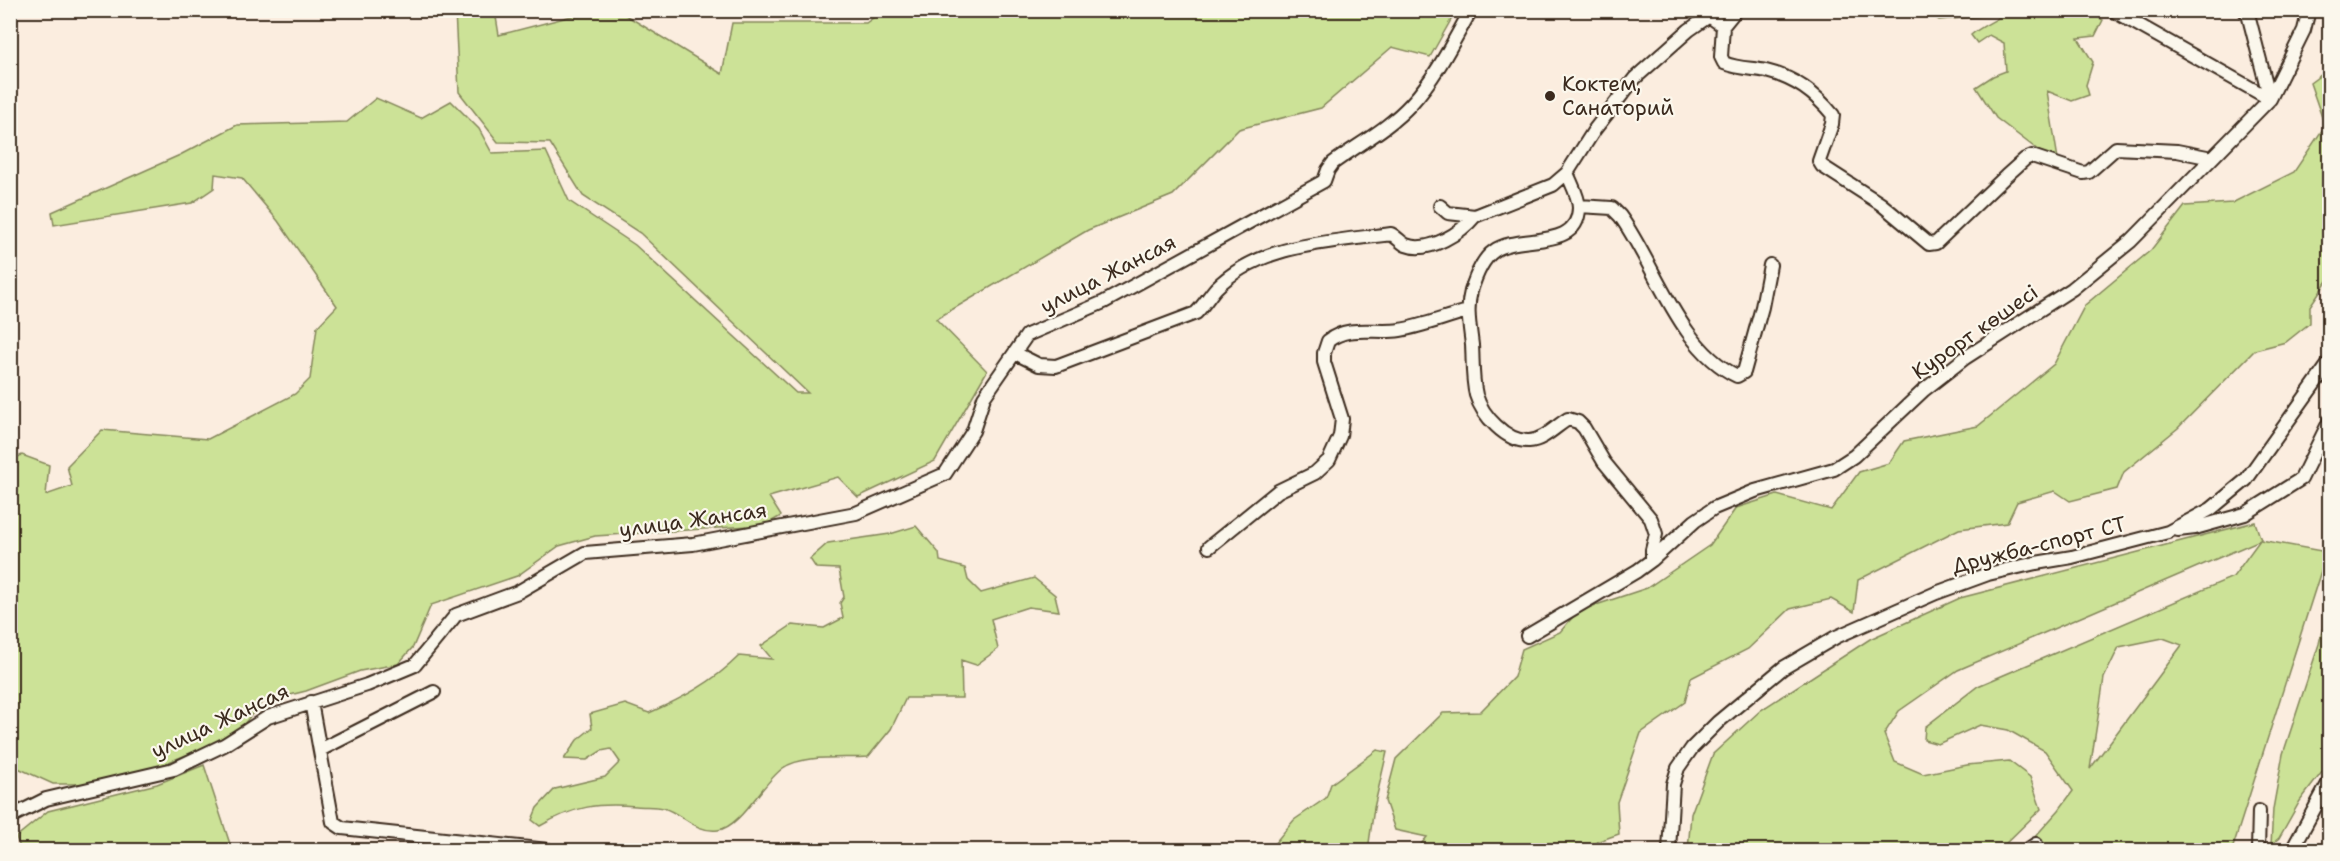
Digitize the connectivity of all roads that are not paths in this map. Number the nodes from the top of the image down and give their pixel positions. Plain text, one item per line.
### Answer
1 (1471, 10) edge
2 (1737, 10) edge
3 (2112, 10) edge
4 (2244, 10) edge
5 (2309, 10) edge
6 (1710, 13) edge
7 (1723, 26) junction
8 (2271, 99) junction
9 (2212, 158) junction
10 (1567, 173) junction
11 (1440, 206) dead end
12 (1579, 206) junction
13 (1475, 216) junction
14 (1770, 265) dead end
15 (1468, 311) junction
16 (1015, 353) junction
17 (2330, 362) edge
18 (2330, 420) edge
19 (2168, 532) junction
20 (1209, 547) dead end
21 (1653, 560) junction
22 (1527, 636) dead end
23 (434, 692) dead end
24 (311, 702) junction
25 (320, 750) junction
26 (2330, 780) edge
27 (2259, 811) dead end
28 (10, 817) edge
29 (548, 850) edge
30 (1669, 850) edge
31 (2258, 850) edge
32 (2292, 850) edge

1 - 16 street, улица Жансая
2 - 7 street
3 - 8 street
4 - 8 street
5 - 8 street, Курорт көшесі
6 - 7 street
6 - 10 street
7 - 9 street
8 - 9 street, Курорт көшесі
9 - 21 street, Курорт көшесі
10 - 12 street
10 - 13 street
11 - 13 street
12 - 14 street
12 - 15 street
13 - 16 street
15 - 20 street
15 - 21 street
16 - 24 street, улица Жансая
17 - 19 street, Дружба-спорт СТ
18 - 19 street
19 - 30 street, Дружба-спорт СТ
21 - 22 street, Курорт көшесі
23 - 25 street
24 - 25 street
24 - 28 street, улица Жансая
25 - 29 street
26 - 32 street
27 - 31 street

